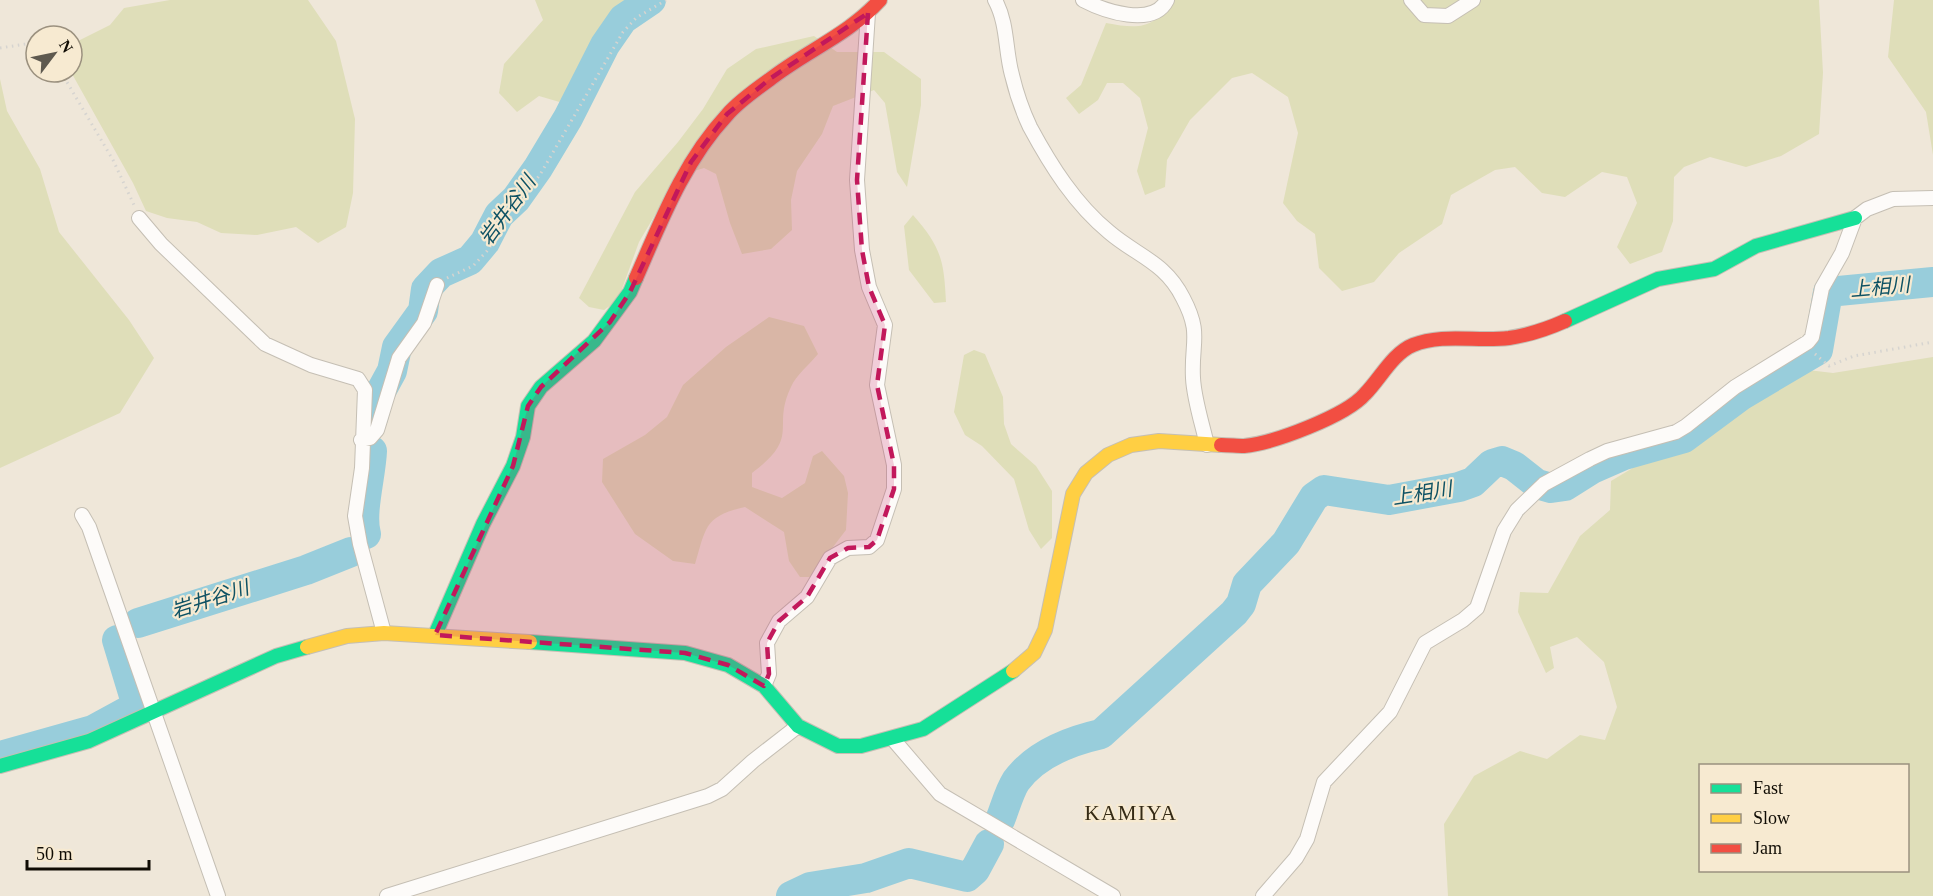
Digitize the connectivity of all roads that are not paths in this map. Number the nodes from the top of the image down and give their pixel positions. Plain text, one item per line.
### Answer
1 (880, 0) edge
2 (995, 0) edge
3 (1083, 0) edge
4 (1167, 0) edge
5 (1411, 0) edge
6 (1473, 0) edge
7 (868, 13) junction
8 (1933, 198) edge
9 (140, 218) road end
10 (1855, 218) junction
11 (437, 285) road end
12 (361, 440) junction
13 (1207, 445) junction
14 (82, 515) dead end
15 (384, 633) junction
16 (435, 635) junction
17 (764, 686) junction
18 (153, 711) junction
19 (798, 726) junction
20 (892, 738) junction
21 (0, 766) edge
22 (218, 896) edge
23 (387, 896) edge
24 (1113, 896) edge
25 (1263, 896) edge

1 - 7 street
2 - 13 street
3 - 4 street
5 - 6 street
7 - 16 street
7 - 17 street
8 - 10 street
9 - 12 street
10 - 13 street
10 - 25 street
11 - 12 street
12 - 15 street
13 - 20 street
14 - 18 street
15 - 16 street
15 - 18 street
16 - 17 street
17 - 19 street
18 - 21 street
18 - 22 street
19 - 20 street
19 - 23 street
20 - 24 street

